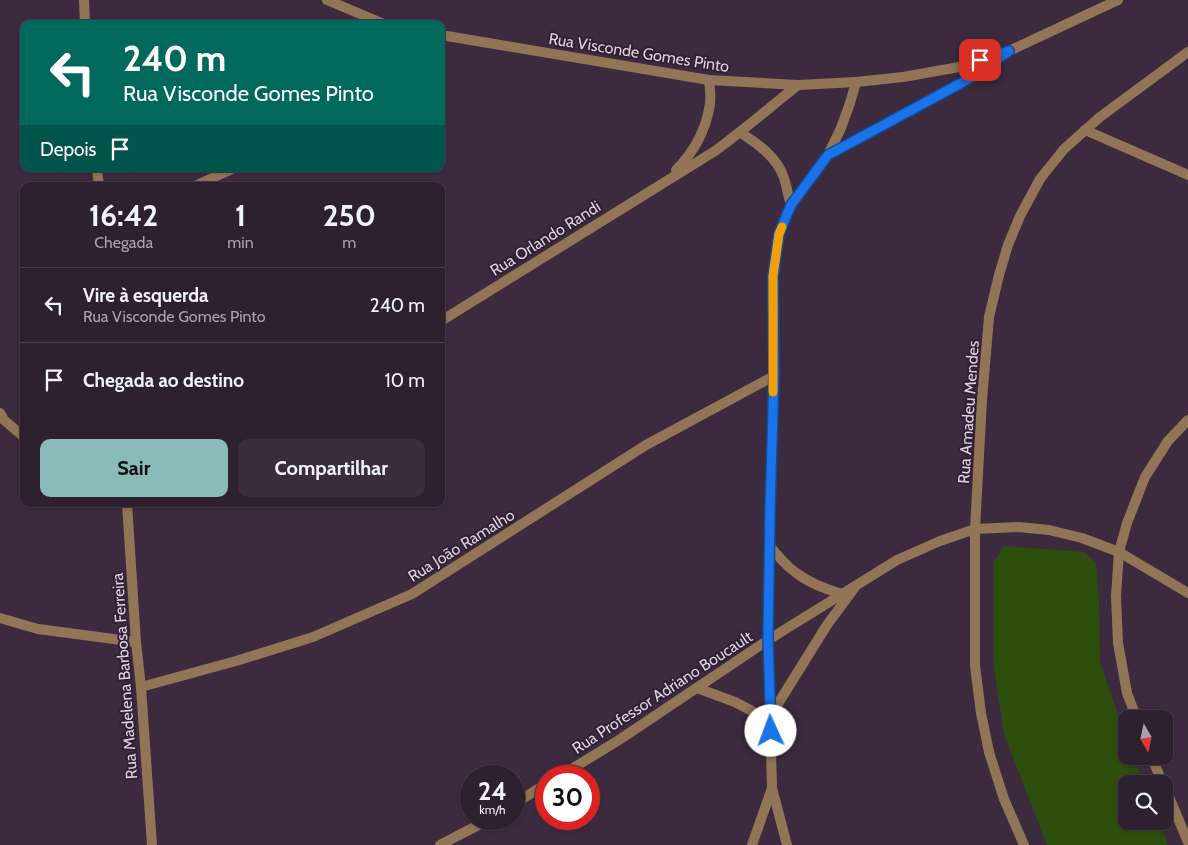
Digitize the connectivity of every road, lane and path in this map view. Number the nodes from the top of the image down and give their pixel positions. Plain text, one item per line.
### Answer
1 (84, 0) edge
2 (327, 0) edge
3 (1118, 0) edge
4 (86, 20) edge
5 (374, 20) edge
6 (445, 35) edge
7 (1009, 51) junction
8 (1188, 52) edge
9 (709, 80) junction
10 (856, 82) junction
11 (798, 85) junction
12 (1085, 130) junction
13 (740, 133) junction
14 (828, 155) junction
15 (225, 172) edge
16 (1188, 175) edge
17 (204, 182) edge
18 (665, 182) junction
19 (791, 205) junction
20 (445, 319) edge
21 (774, 376) junction
22 (0, 412) edge
23 (1188, 420) edge
24 (20, 434) edge
25 (127, 507) edge
26 (976, 529) junction
27 (770, 546) junction
28 (1118, 552) junction
29 (855, 586) junction
30 (1188, 593) edge
31 (842, 594) junction
32 (0, 618) edge
33 (768, 640) junction
34 (136, 642) junction
35 (141, 687) junction
36 (697, 688) junction
37 (1134, 710) edge
38 (770, 716) junction
39 (771, 731) junction
40 (578, 765) edge
41 (772, 788) junction
42 (1173, 806) edge
43 (469, 830) edge
44 (1188, 842) edge
45 (152, 845) edge
46 (440, 845) edge
47 (752, 845) edge
48 (787, 845) edge
49 (1024, 845) edge

1 - 4 street
2 - 5 street
3 - 7 street, Rua Visconde Gomes Pinto
6 - 9 street, Rua Visconde Gomes Pinto
7 - 10 street, Rua Visconde Gomes Pinto
7 - 14 street
8 - 12 street, Rua Amadeu Mendes
9 - 11 street, Rua Visconde Gomes Pinto
9 - 18 street, Rua Orlando Randi
10 - 11 street, Rua Visconde Gomes Pinto
10 - 14 street
11 - 13 street, Rua Orlando Randi
12 - 16 street
12 - 26 street, Rua Amadeu Mendes
13 - 18 street, Rua Orlando Randi
13 - 19 street
14 - 19 street
15 - 17 street
18 - 20 street, Rua Orlando Randi
19 - 21 street
21 - 27 street
21 - 35 street, Rua João Ramalho
22 - 24 street
23 - 28 street
25 - 34 street, Rua Madelena Barbosa Ferreira
26 - 28 street, Rua Professor Adriano Boucault
26 - 29 street, Rua Professor Adriano Boucault
26 - 49 street, Rua Amadeu Mendes
27 - 31 street
27 - 33 street
28 - 30 street, Rua Professor Adriano Boucault
28 - 37 street
29 - 31 street, Rua Professor Adriano Boucault
29 - 38 street
31 - 33 street, Rua Professor Adriano Boucault
32 - 34 street
33 - 36 street, Rua Professor Adriano Boucault
33 - 38 street
34 - 35 street, Rua Madelena Barbosa Ferreira
35 - 45 street, Rua Madelena Barbosa Ferreira
36 - 39 street
36 - 40 street, Rua Professor Adriano Boucault
38 - 39 street
39 - 41 street
41 - 47 street
41 - 48 street
42 - 44 street
43 - 46 street

